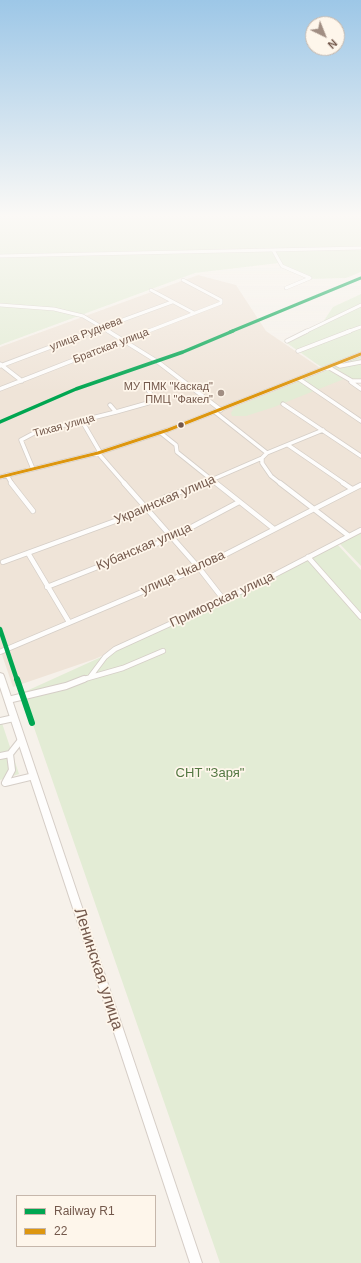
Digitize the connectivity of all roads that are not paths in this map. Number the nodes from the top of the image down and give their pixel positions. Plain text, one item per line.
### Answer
1 (301, 274) edge
2 (183, 280) dead end
3 (286, 288) dead end
4 (151, 290) dead end
5 (172, 302) junction
6 (0, 305) edge
7 (361, 305) edge
8 (194, 313) junction
9 (361, 327) edge
10 (103, 328) junction
11 (125, 341) junction
12 (287, 341) dead end
13 (298, 351) dead end
14 (361, 354) edge
15 (361, 362) edge
16 (336, 364) junction
17 (1, 365) edge
18 (328, 367) junction
19 (299, 379) junction
20 (361, 380) edge
21 (22, 381) junction
22 (354, 381) junction
23 (145, 385) dead end
24 (0, 389) edge
25 (361, 390) edge
26 (283, 404) dead end
27 (110, 405) dead end
28 (221, 410) junction
29 (116, 412) junction
30 (215, 412) junction
31 (82, 420) junction
32 (361, 421) edge
33 (323, 430) junction
34 (161, 433) junction
35 (288, 445) junction
36 (99, 453) junction
37 (267, 453) junction
38 (361, 456) edge
39 (262, 458) junction
40 (33, 469) junction
41 (7, 476) junction
42 (0, 477) edge
43 (213, 480) junction
44 (361, 484) edge
45 (352, 489) junction
46 (239, 502) junction
47 (148, 509) junction
48 (312, 509) junction
49 (33, 511) dead end
50 (274, 529) junction
51 (361, 530) edge
52 (349, 536) junction
53 (171, 538) junction
54 (28, 553) junction
55 (308, 557) junction
56 (3, 562) dead end
57 (199, 568) junction
58 (47, 587) junction
59 (224, 600) junction
60 (361, 617) edge
61 (68, 622) junction
62 (163, 651) dead end
63 (0, 652) edge
64 (0, 676) edge
65 (90, 677) junction
66 (8, 700) junction
67 (14, 718) junction
68 (0, 721) edge
69 (21, 740) junction
70 (10, 754) junction
71 (0, 756) edge
72 (34, 776) junction
73 (2, 784) edge
74 (196, 1263) edge

1 - 3 street
2 - 8 street, Братская улица
4 - 5 street
5 - 8 street
5 - 10 street, улица Руднева
6 - 10 street
7 - 12 street
8 - 11 street, Братская улица
9 - 13 street
10 - 11 street
10 - 17 street, улица Руднева
11 - 21 street, Братская улица
11 - 28 street
14 - 16 street
15 - 16 street
16 - 18 street
17 - 21 street
18 - 19 street
18 - 22 street
19 - 28 street
19 - 32 street
20 - 22 street
21 - 24 street, Братская улица
22 - 25 street
23 - 29 street, Тихая улица
26 - 33 street
27 - 29 street, Тихая улица
28 - 30 street
29 - 31 street, Тихая улица
30 - 34 street
30 - 37 street
31 - 36 street
31 - 40 street, Тихая улица
33 - 35 street, Украинская улица
33 - 38 street
34 - 36 street
34 - 43 street
35 - 37 street, Украинская улица
35 - 45 street
36 - 40 street
36 - 47 street
37 - 39 street, Украинская улица
39 - 43 street, Украинская улица
39 - 48 street
40 - 41 street
41 - 42 street
41 - 49 street
43 - 46 street
43 - 47 street, Украинская улица
44 - 45 street, улица Чкалова
45 - 48 street, улица Чкалова
46 - 50 street
46 - 53 street, Кубанская улица
47 - 53 street
47 - 54 street, Украинская улица
48 - 50 street, улица Чкалова
48 - 52 street
50 - 57 street, улица Чкалова
51 - 52 street, Приморская улица
52 - 55 street, Приморская улица
53 - 57 street
53 - 58 street, Кубанская улица
54 - 56 street, Украинская улица
54 - 58 street
55 - 59 street, Приморская улица
55 - 60 street
57 - 59 street
57 - 61 street, улица Чкалова
58 - 61 street
59 - 65 street, Приморская улица
61 - 63 street, улица Чкалова
62 - 65 street
64 - 66 street, Ленинская улица
65 - 66 street
66 - 67 street, Ленинская улица
67 - 68 street
67 - 69 street, Ленинская улица
69 - 70 street
69 - 72 street, Ленинская улица
70 - 71 street
70 - 73 street
72 - 73 street
72 - 74 street, Ленинская улица

